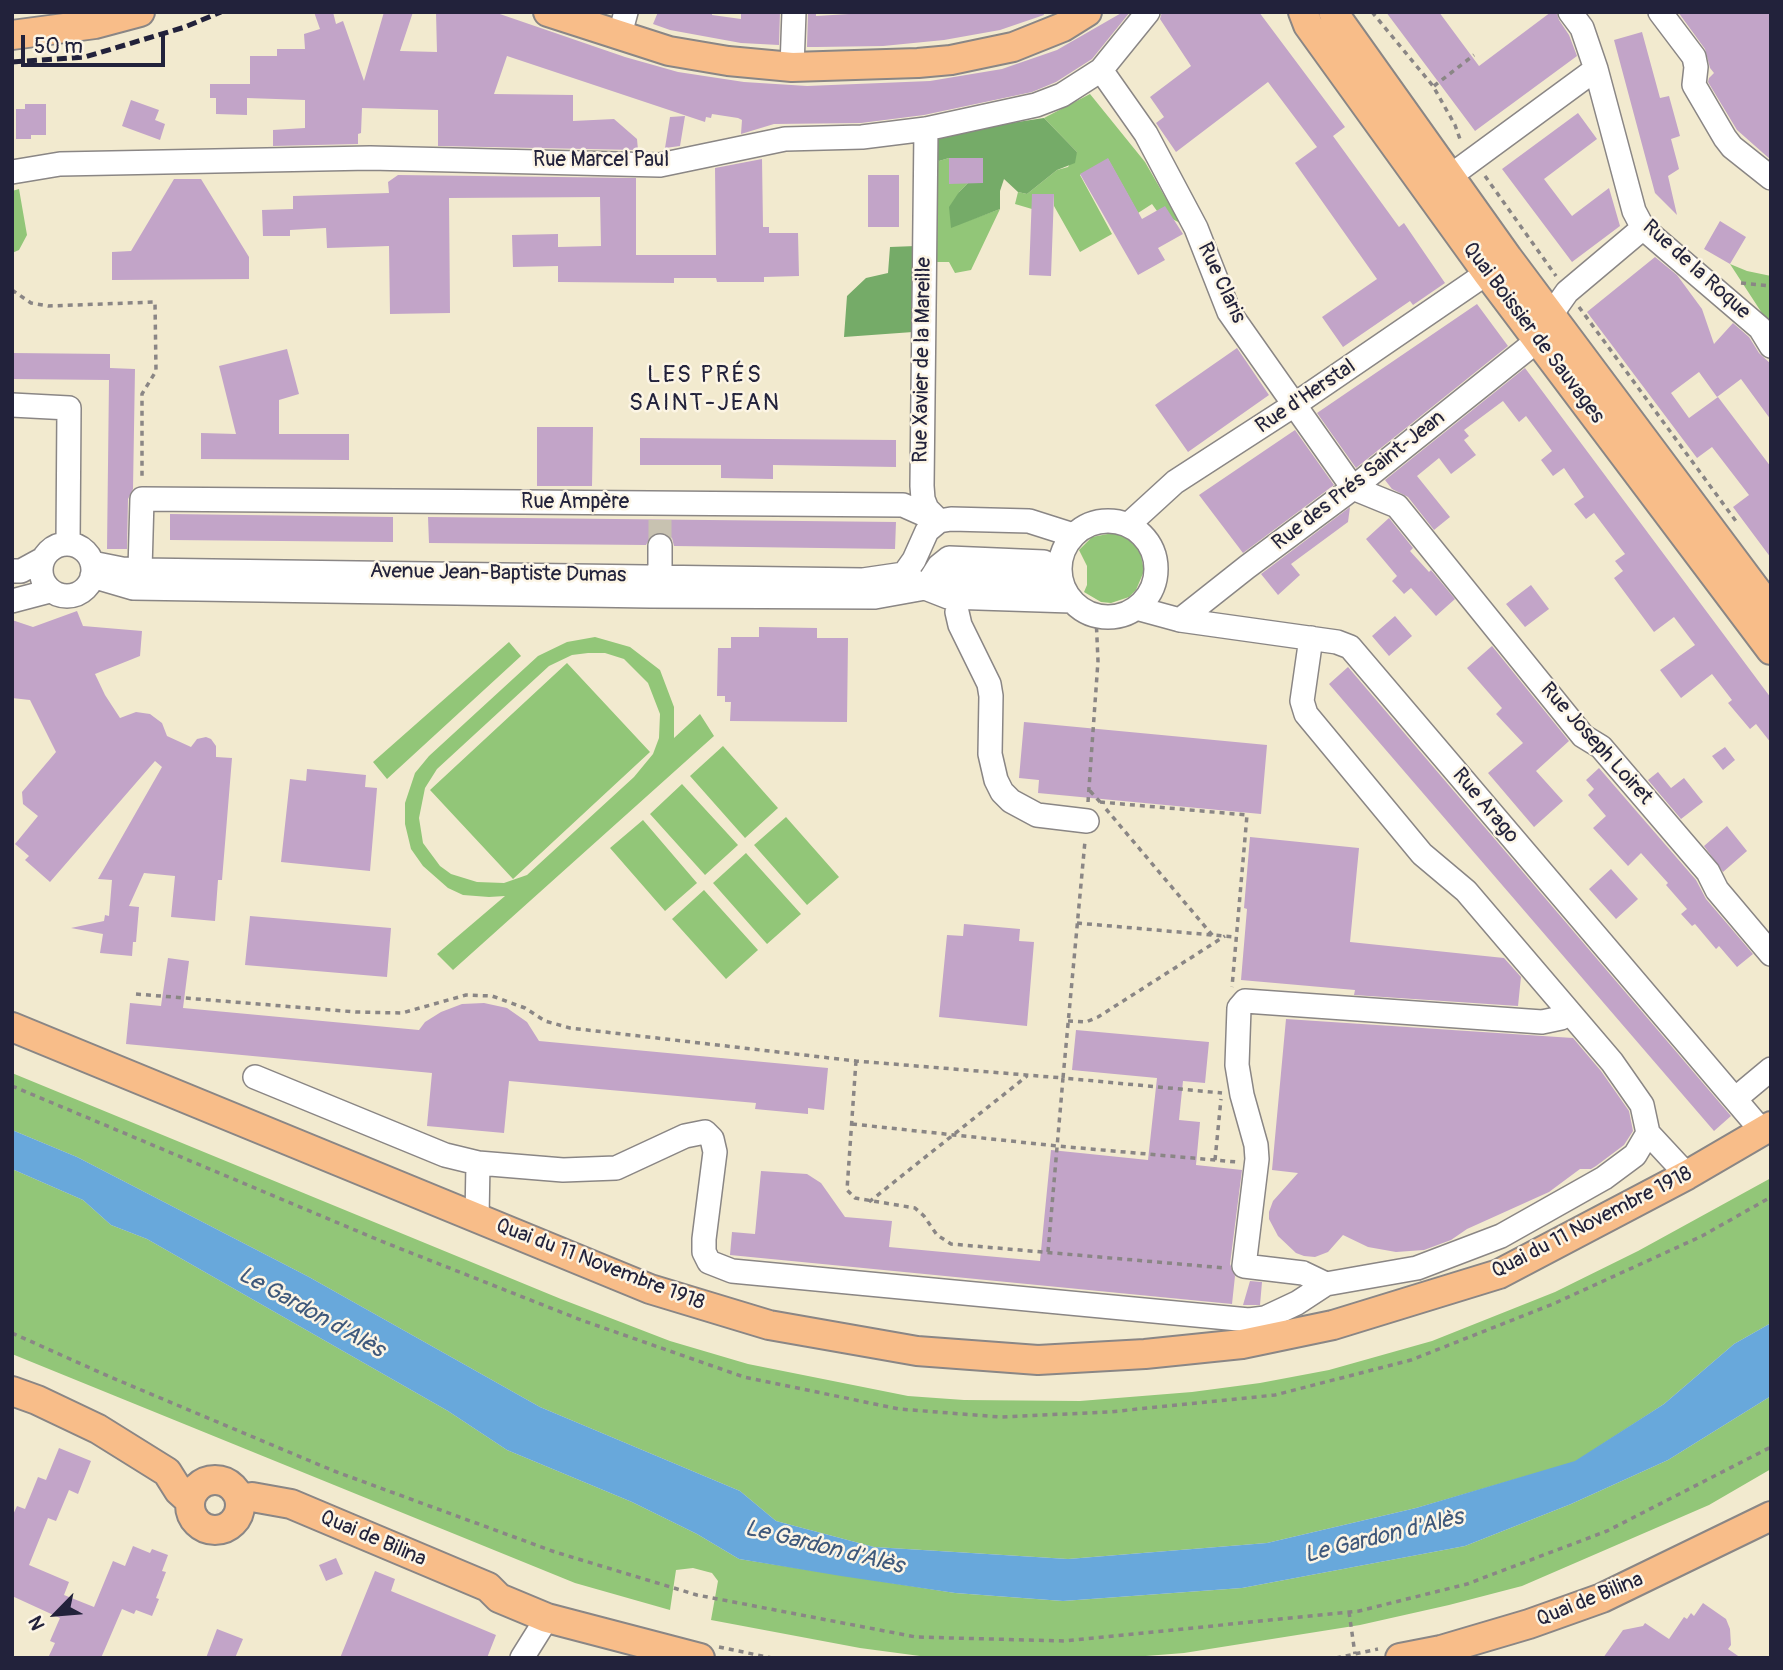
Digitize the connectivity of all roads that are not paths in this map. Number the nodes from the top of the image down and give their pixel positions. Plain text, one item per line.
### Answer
1 (140, 12) edge
2 (548, 12) edge
3 (794, 12) edge
4 (1087, 12) edge
5 (1148, 12) edge
6 (1303, 12) edge
7 (1333, 12) edge
8 (1570, 12) edge
9 (1660, 12) edge
10 (623, 23) edge
11 (12, 34) edge
12 (792, 67) junction
13 (1596, 69) junction
14 (1101, 70) junction
15 (926, 129) junction
16 (12, 172) edge
17 (1449, 177) junction
18 (1771, 178) edge
19 (1643, 228) junction
20 (1498, 266) junction
21 (1544, 328) junction
22 (1771, 346) edge
23 (12, 405) edge
24 (1294, 405) junction
25 (1353, 488) junction
26 (939, 521) junction
27 (1128, 525) junction
28 (1073, 535) junction
29 (68, 544) junction
30 (660, 545) tunnel mouth
31 (43, 559) junction
32 (92, 570) junction
33 (140, 570) junction
34 (12, 571) edge
35 (904, 574) junction
36 (660, 577) junction
37 (48, 588) junction
38 (925, 588) junction
39 (12, 591) edge
40 (875, 597) junction
41 (1075, 598) junction
42 (12, 601) edge
43 (1136, 608) junction
44 (1771, 610) edge
45 (957, 612) junction
46 (1180, 620) junction
47 (1311, 638) junction
48 (1771, 650) edge
49 (1093, 811) road end
50 (1771, 954) edge
51 (1569, 1013) junction
52 (12, 1027) edge
53 (1771, 1069) edge
54 (255, 1077) dead end
55 (1735, 1099) junction
56 (1768, 1127) edge
57 (1648, 1133) junction
58 (478, 1163) junction
59 (1687, 1175) junction
60 (477, 1218) junction
61 (1326, 1284) junction
62 (12, 1391) edge
63 (98, 1430) junction
64 (208, 1480) junction
65 (190, 1501) junction
66 (239, 1507) junction
67 (1771, 1516) edge
68 (547, 1618) junction
69 (522, 1658) edge
70 (701, 1658) edge
71 (1400, 1658) edge

1 - 11 main road
2 - 10 main road
3 - 12 street
4 - 12 main road
5 - 14 street, Rue Marcel Paul
6 - 20 main road, Quai Boissier de Sauvages
7 - 17 main road, Quai Boissier de Sauvages
8 - 13 street, Rue de la Roque
9 - 18 street
10 - 12 main road
13 - 17 street
13 - 19 street, Rue de la Roque
14 - 15 street, Rue Marcel Paul
14 - 24 street, Rue Claris
15 - 16 street, Rue Marcel Paul
15 - 26 street, Rue Xavier de la Mareille
17 - 20 main road, Quai Boissier de Sauvages
19 - 21 street, Rue des Prés Saint-Jean
19 - 22 street, Rue de la Roque
20 - 21 main road, Quai Boissier de Sauvages
20 - 24 street, Rue d'Herstal
21 - 25 street, Rue des Prés Saint-Jean
21 - 44 main road, Quai Boissier de Sauvages
21 - 48 main road, Quai Boissier de Sauvages
23 - 29 street
24 - 25 street, Rue Claris
24 - 27 street, Rue d'Herstal
25 - 46 street, Rue des Prés Saint-Jean
25 - 50 street, Rue Joseph Loiret
26 - 28 street, Rue Ampère
26 - 33 street, Rue Ampère
26 - 35 street
27 - 28 street
27 - 43 street
28 - 41 street
29 - 31 street
29 - 32 street
30 - 36 street
31 - 34 street
31 - 37 street
32 - 33 street, Avenue Jean-Baptiste Dumas
32 - 37 street
32 - 40 street, Avenue Jean-Baptiste Dumas
33 - 36 street, Avenue Jean-Baptiste Dumas
35 - 36 street, Avenue Jean-Baptiste Dumas
35 - 38 street, Avenue Jean-Baptiste Dumas
35 - 40 street
37 - 39 street
37 - 42 street
38 - 40 street, Avenue Jean-Baptiste Dumas
38 - 41 street, Avenue Jean-Baptiste Dumas
38 - 41 street
38 - 45 street, Avenue Jean-Baptiste Dumas
41 - 43 street
41 - 45 street
43 - 46 street, Rue Arago
45 - 49 street
46 - 47 street, Rue Arago
47 - 51 street
47 - 55 street, Rue Arago
51 - 57 street
51 - 61 street
52 - 60 main road, Quai du 11 Novembre 1918
53 - 55 street
54 - 58 street
55 - 56 street, Rue Arago
56 - 59 main road, Quai du 11 Novembre 1918
57 - 59 street
57 - 61 street
58 - 60 street
58 - 61 street
59 - 60 main road, Quai du 11 Novembre 1918
62 - 63 main road
63 - 64 main road
63 - 65 main road
64 - 65 main road
64 - 66 main road
65 - 66 main road
66 - 68 main road, Quai de Bilina
67 - 71 main road, Quai de Bilina
68 - 69 street
68 - 70 main road, Quai de Bilina

